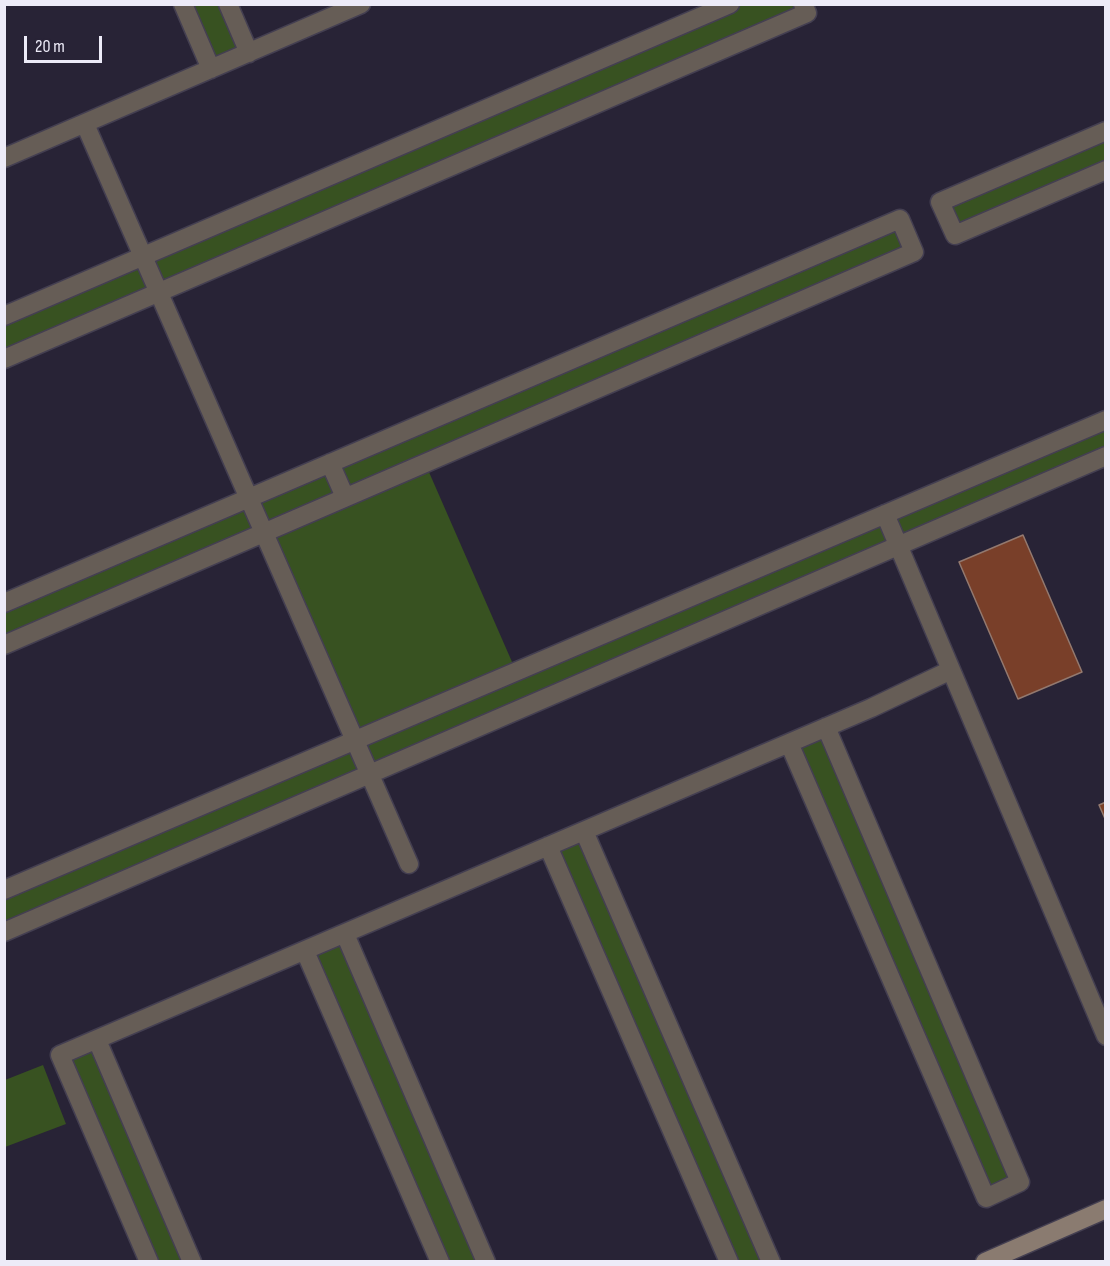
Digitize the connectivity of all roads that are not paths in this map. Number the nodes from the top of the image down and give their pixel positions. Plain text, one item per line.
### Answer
1 (183, 4) edge
2 (228, 4) edge
3 (361, 4) edge
4 (730, 4) edge
5 (803, 4) edge
6 (249, 53) junction
7 (211, 69) junction
8 (85, 124) junction
9 (1106, 131) edge
10 (5, 158) edge
11 (1106, 170) edge
12 (142, 256) junction
13 (159, 293) junction
14 (4, 316) edge
15 (4, 359) edge
16 (1106, 420) edge
17 (1106, 456) edge
18 (330, 463) junction
19 (345, 497) junction
20 (248, 498) junction
21 (885, 514) junction
22 (266, 533) junction
23 (898, 546) junction
24 (4, 603) edge
25 (4, 645) edge
26 (951, 670) junction
27 (826, 728) junction
28 (354, 740) junction
29 (789, 743) junction
30 (369, 776) junction
31 (584, 831) junction
32 (548, 846) junction
33 (409, 864) dead end
34 (4, 890) edge
35 (4, 932) edge
36 (345, 934) junction
37 (305, 951) junction
38 (1106, 1036) edge
39 (97, 1040) junction
40 (1106, 1209) edge
41 (149, 1262) edge
42 (192, 1262) edge
43 (440, 1262) edge
44 (486, 1262) edge
45 (729, 1262) edge
46 (771, 1262) edge
47 (985, 1262) edge

1 - 7 street
2 - 6 street
3 - 6 street
4 - 12 street
5 - 13 street
6 - 7 street
7 - 8 street
8 - 10 street
8 - 12 street
9 - 11 street
12 - 13 street
12 - 14 street
13 - 15 street
13 - 20 street
16 - 21 street
17 - 23 street
18 - 19 street
18 - 19 street
18 - 20 street
19 - 22 street
20 - 22 street
20 - 24 street
21 - 23 street
21 - 28 street
22 - 25 street
22 - 28 street
23 - 26 street
23 - 30 street
26 - 27 street
26 - 38 street
27 - 29 street
27 - 29 street
28 - 30 street
28 - 34 street
29 - 31 street
30 - 33 street
30 - 35 street
31 - 32 street
31 - 46 street
32 - 36 street
32 - 45 street
36 - 37 street
36 - 44 street
37 - 39 street
37 - 43 street
39 - 41 street
39 - 42 street
40 - 47 street

